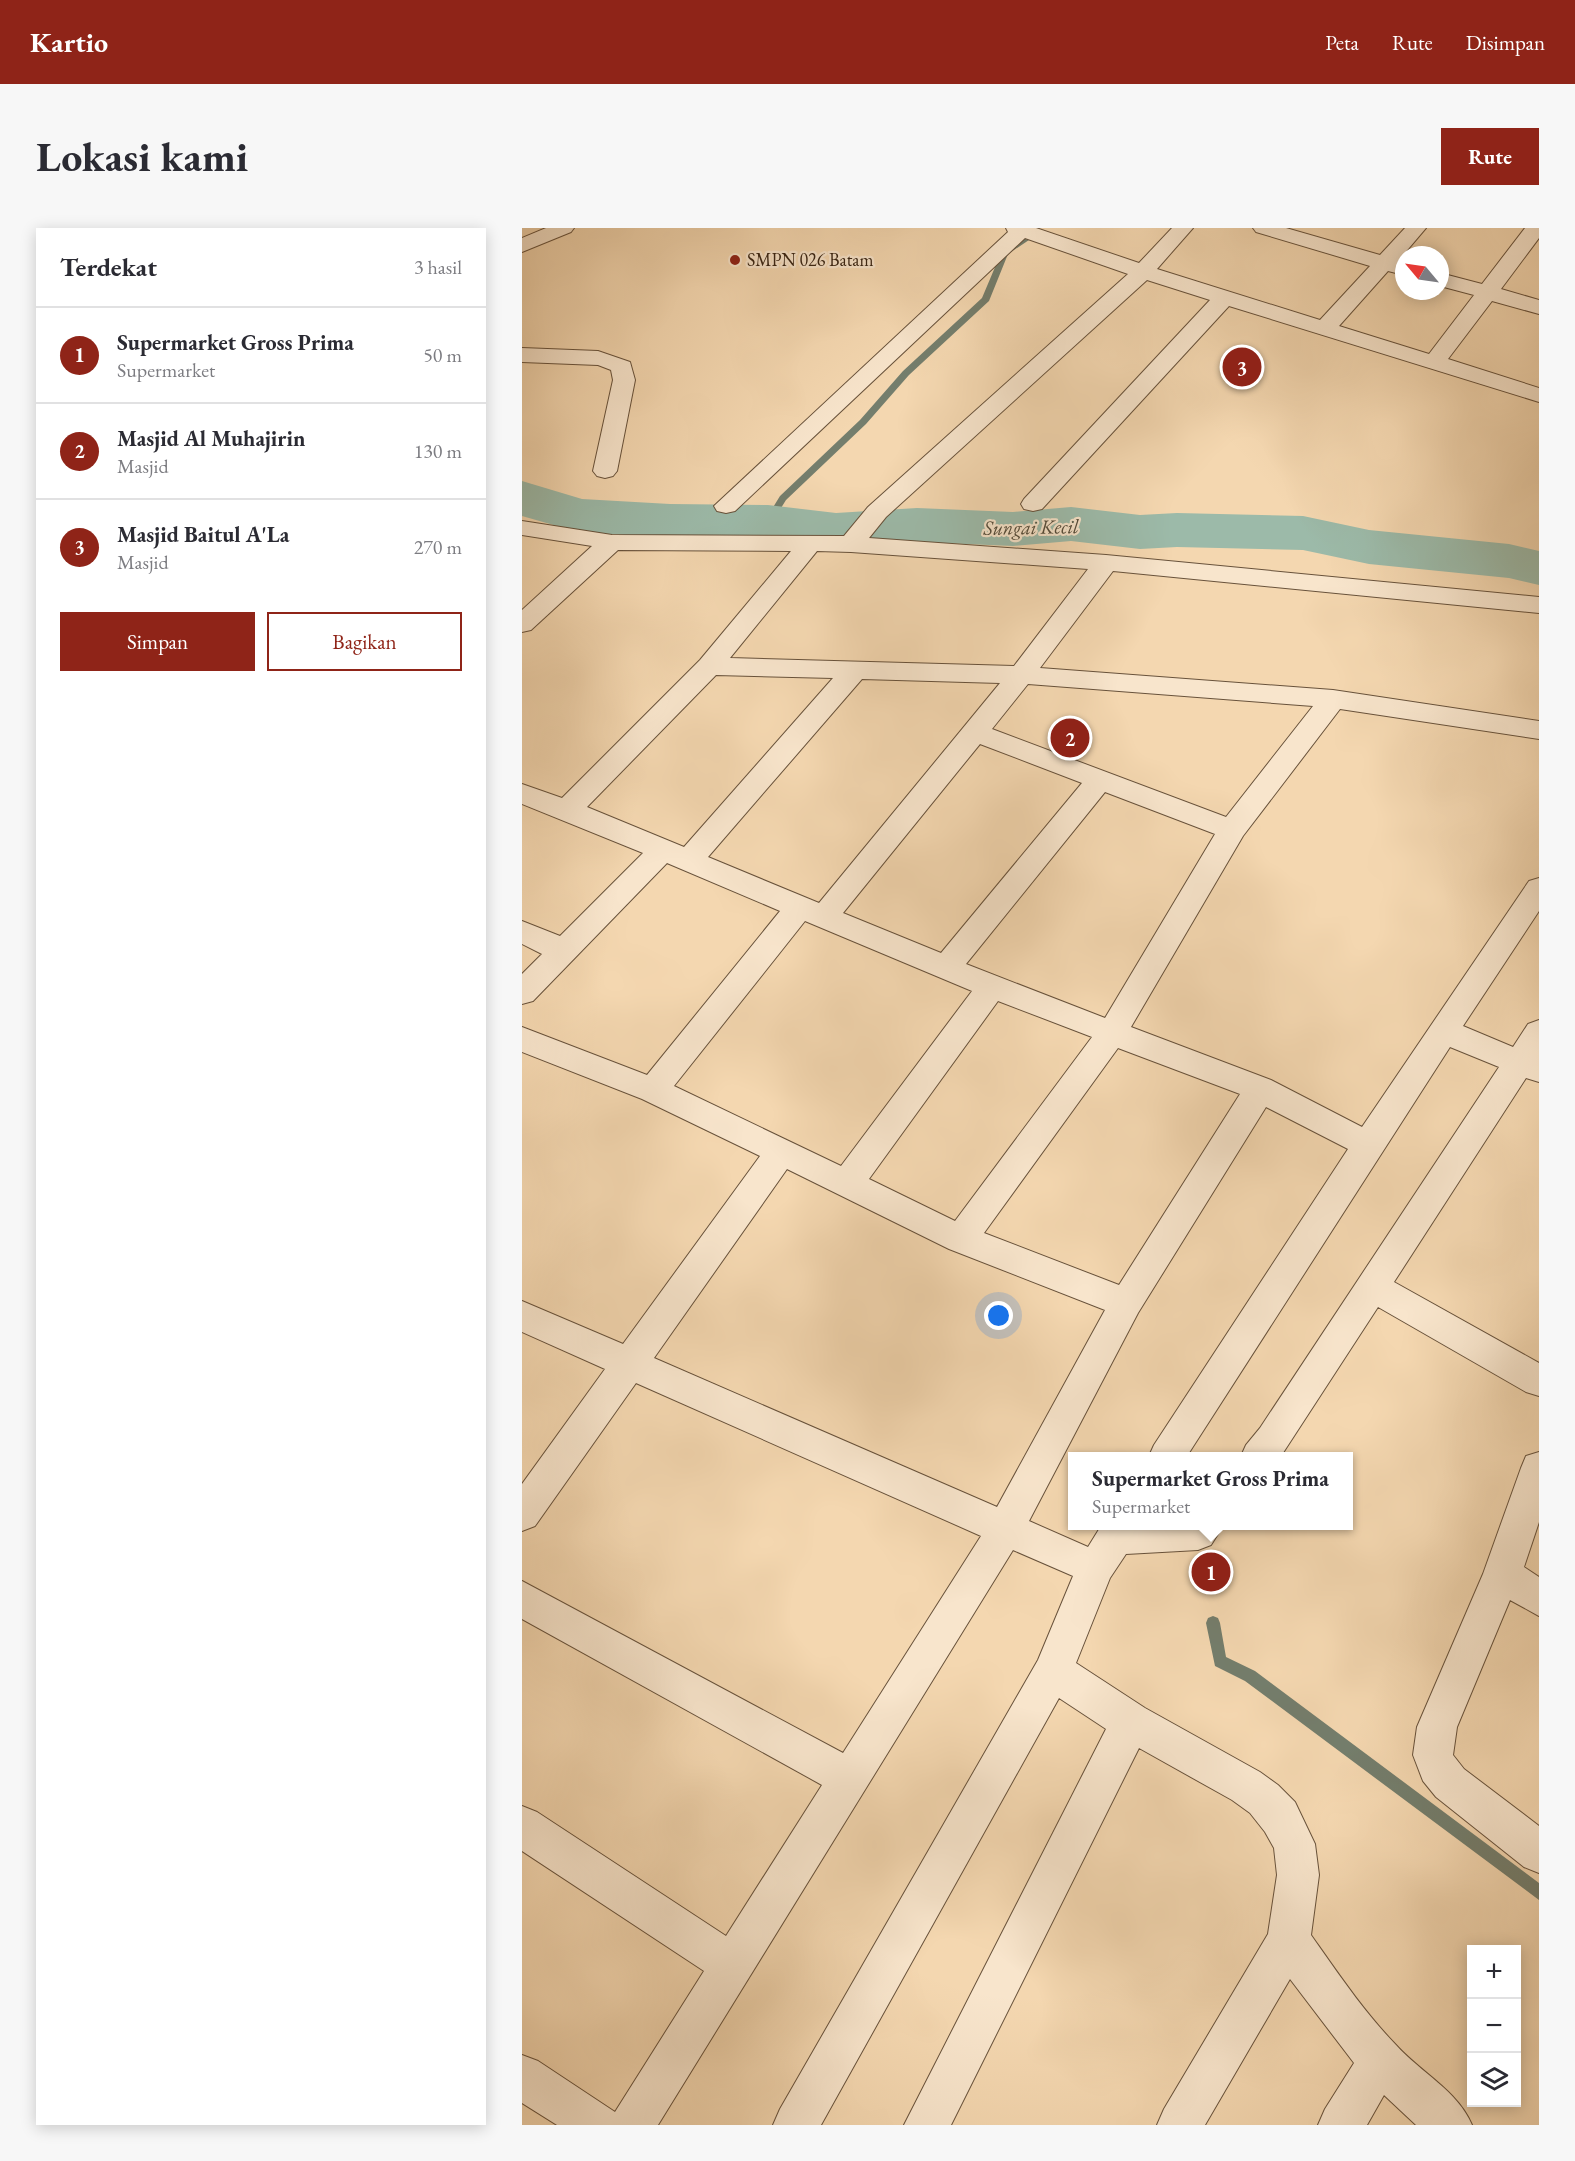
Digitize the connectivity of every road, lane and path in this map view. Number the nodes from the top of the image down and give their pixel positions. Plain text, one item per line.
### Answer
1 (564, 228) edge
2 (1183, 228) edge
3 (1263, 228) edge
4 (1416, 228) edge
5 (1510, 228) edge
6 (1020, 229) edge
7 (1535, 232) edge
8 (522, 246) edge
9 (1394, 267) edge
10 (1143, 272) junction
11 (1449, 282) edge
12 (1488, 293) junction
13 (1226, 297) junction
14 (1539, 307) edge
15 (1325, 328) junction
16 (522, 350) edge
17 (522, 355) edge
18 (553, 356) junction
19 (1435, 361) junction
20 (1539, 395) edge
21 (605, 471) dead end
22 (1033, 504) dead end
23 (726, 506) dead end
24 (522, 528) edge
25 (855, 538) junction
26 (612, 542) junction
27 (810, 544) junction
28 (1106, 563) junction
29 (1539, 604) edge
30 (522, 624) edge
31 (709, 666) junction
32 (854, 671) junction
33 (1021, 675) junction
34 (1332, 699) junction
35 (1539, 730) edge
36 (974, 732) junction
37 (1101, 779) junction
38 (522, 794) edge
39 (567, 810) junction
40 (1232, 830) junction
41 (676, 856) junction
42 (1539, 888) edge
43 (811, 913) junction
44 (522, 933) edge
45 (564, 951) junction
46 (946, 968) junction
47 (992, 987) junction
48 (522, 993) edge
49 (1443, 1031) junction
50 (1539, 1032) edge
51 (1112, 1033) junction
52 (522, 1039) edge
53 (1530, 1066) edge
54 (1260, 1089) junction
55 (653, 1090) junction
56 (1368, 1145) junction
57 (781, 1152) junction
58 (846, 1185) junction
59 (961, 1239) junction
60 (1373, 1287) junction
61 (1126, 1303) junction
62 (522, 1316) edge
63 (631, 1363) junction
64 (1539, 1381) edge
65 (1170, 1452) edge
66 (1262, 1452) edge
67 (1539, 1468) edge
68 (522, 1514) edge
69 (1005, 1530) junction
70 (1201, 1530) edge
71 (1111, 1544) edge
72 (1502, 1574) junction
73 (1539, 1598) edge
74 (522, 1599) edge
75 (1053, 1671) junction
76 (1131, 1722) junction
77 (849, 1778) junction
78 (522, 1827) edge
79 (1539, 1852) edge
80 (1289, 1941) junction
81 (731, 1964) junction
82 (1380, 2061) junction
83 (522, 2077) edge
84 (598, 2125) edge
85 (632, 2125) edge
86 (796, 2125) edge
87 (927, 2125) edge
88 (1180, 2125) edge
89 (1341, 2125) edge
90 (1449, 2125) edge

1 - 8 street
2 - 10 street
3 - 9 street
4 - 9 street
5 - 7 street
6 - 10 street
6 - 23 street
7 - 12 street
9 - 15 street
10 - 13 street
10 - 25 street
11 - 12 street
12 - 14 street
12 - 19 street
13 - 15 street
13 - 22 street
15 - 19 street
16 - 18 street
17 - 18 street
18 - 21 street
19 - 20 street
24 - 26 street
25 - 27 street
25 - 28 street
26 - 27 street
26 - 30 street
27 - 31 street
28 - 29 street
28 - 33 street
31 - 32 street
31 - 39 street
32 - 33 street
32 - 41 street
33 - 34 street
33 - 36 street
34 - 35 street
34 - 40 street
36 - 37 street
36 - 43 street
37 - 40 street
37 - 46 street
38 - 39 street
39 - 41 street
40 - 51 street
41 - 43 street
41 - 45 street
42 - 49 street
43 - 46 street
43 - 55 street
44 - 45 street
45 - 48 street
46 - 47 street
47 - 51 street
47 - 58 street
49 - 53 street
49 - 56 street
50 - 53 street
51 - 54 street
51 - 59 street
52 - 55 street
53 - 60 street
54 - 56 street
54 - 61 street
55 - 57 street
56 - 65 street
57 - 58 street
57 - 63 street
58 - 59 street
59 - 61 street
60 - 64 street
60 - 66 street
61 - 69 street
62 - 63 street
63 - 68 street
63 - 69 street
67 - 72 street
69 - 71 street
69 - 77 street
70 - 71 street
71 - 75 street
72 - 73 street
72 - 79 street
74 - 77 street
75 - 76 street
75 - 86 street
76 - 80 street
76 - 87 street
77 - 81 street
78 - 81 street
80 - 82 street
80 - 88 street
81 - 85 street
82 - 89 street
82 - 90 street
83 - 84 street

